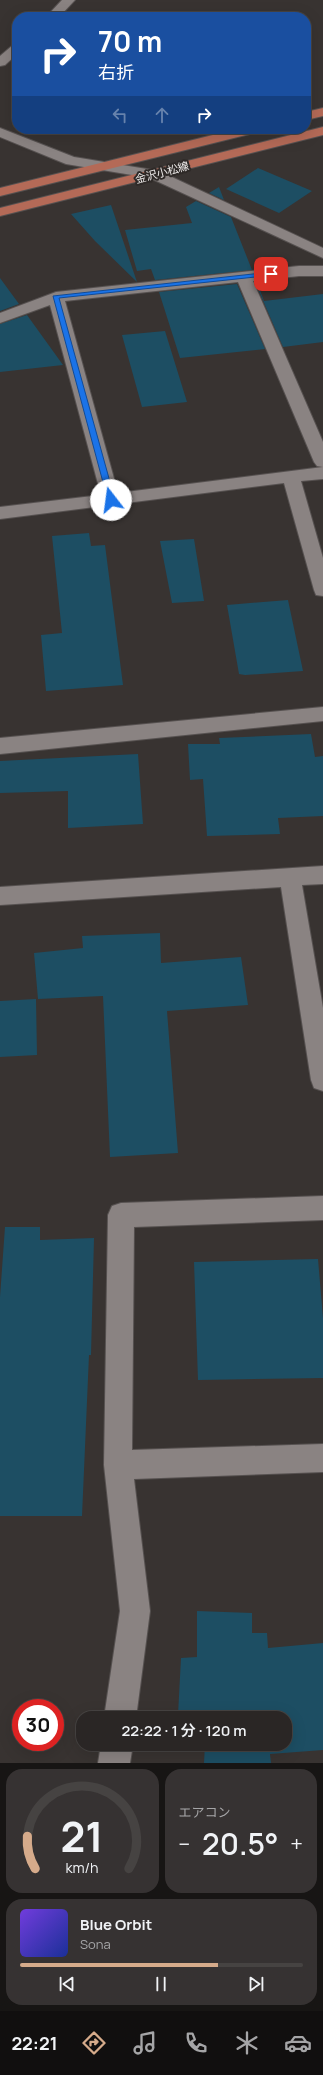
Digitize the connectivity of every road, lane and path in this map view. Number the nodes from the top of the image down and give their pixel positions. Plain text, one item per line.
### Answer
1 (69, 0) edge
2 (57, 12) edge
3 (12, 52) edge
4 (0, 62) edge
5 (323, 112) edge
6 (311, 115) edge
7 (323, 131) edge
8 (0, 132) edge
9 (233, 134) edge
10 (108, 166) junction
11 (154, 174) junction
12 (0, 192) edge
13 (0, 212) edge
14 (323, 254) edge
15 (323, 271) edge
16 (243, 276) junction
17 (56, 297) junction
18 (0, 318) edge
19 (323, 462) edge
20 (323, 473) edge
21 (291, 477) junction
22 (111, 500) junction
23 (0, 513) edge
24 (323, 590) edge
25 (323, 714) edge
26 (0, 746) edge
27 (323, 875) edge
28 (290, 877) junction
29 (0, 896) edge
30 (323, 1080) edge
31 (323, 1208) edge
32 (323, 1458) edge
33 (118, 1465) junction
34 (121, 1711) edge
35 (116, 1751) edge
36 (114, 1763) edge

1 - 2 street
3 - 4 street
5 - 6 main road
7 - 11 main road, 金沢小松線
8 - 10 street
9 - 10 main road, 金沢小松線
10 - 11 street
10 - 12 main road, 金沢小松線
11 - 13 main road, 金沢小松線
11 - 14 street
15 - 16 street
16 - 17 street
16 - 19 street
17 - 18 street
17 - 22 street
20 - 21 street
21 - 22 street
21 - 24 street
22 - 23 street
25 - 26 street
27 - 28 street
28 - 29 street
28 - 30 street
31 - 33 street
32 - 33 street
33 - 34 street
35 - 36 street

